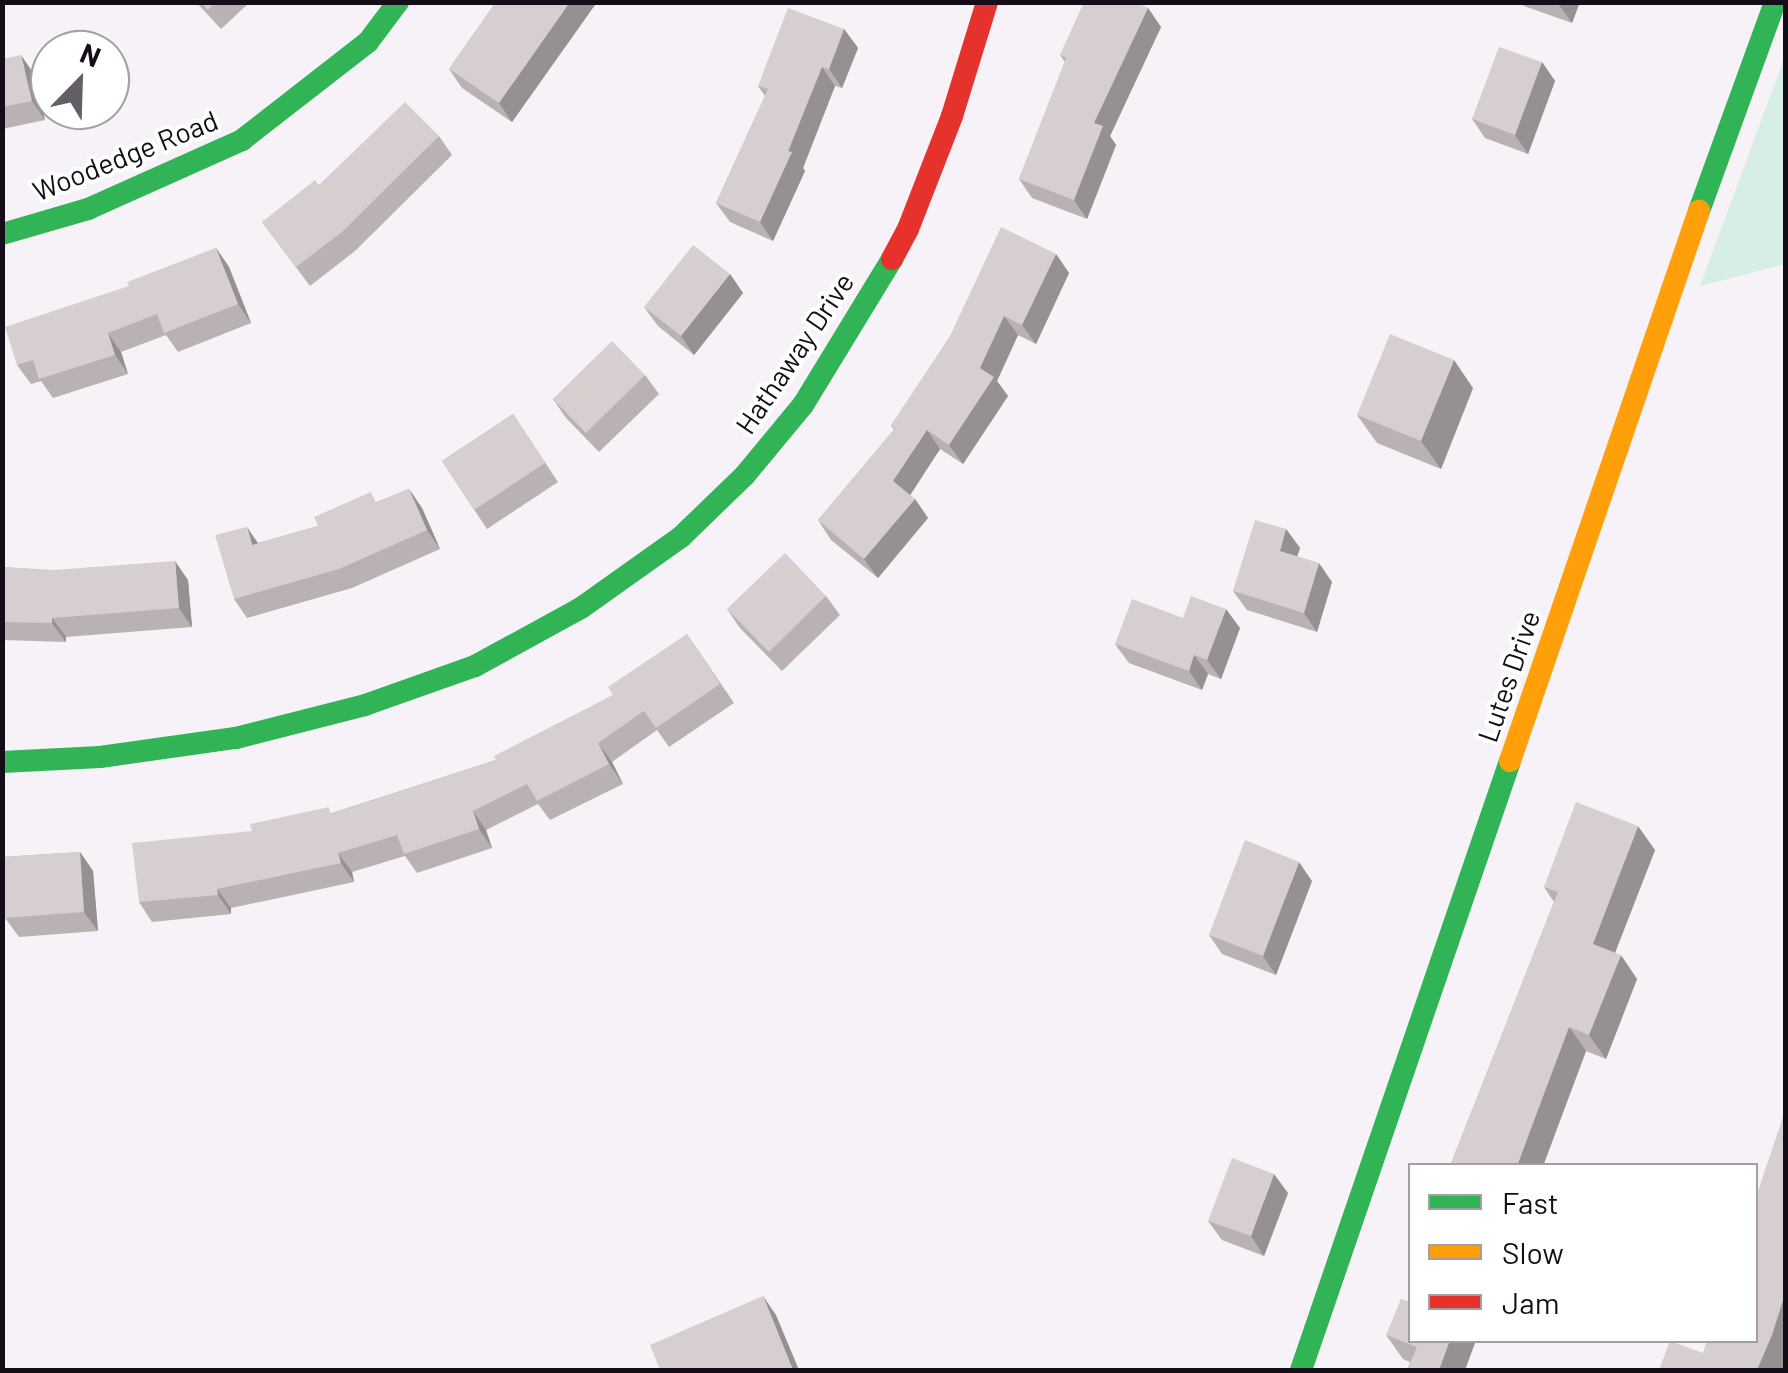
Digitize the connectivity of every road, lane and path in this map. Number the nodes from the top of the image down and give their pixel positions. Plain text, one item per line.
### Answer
1 (398, 2) edge
2 (987, 2) edge
3 (1775, 2) edge
4 (2, 234) edge
5 (2, 762) edge
6 (1301, 1370) edge

1 - 4 street, Woodedge Road
2 - 5 street, Hathaway Drive
3 - 6 street, Lutes Drive

